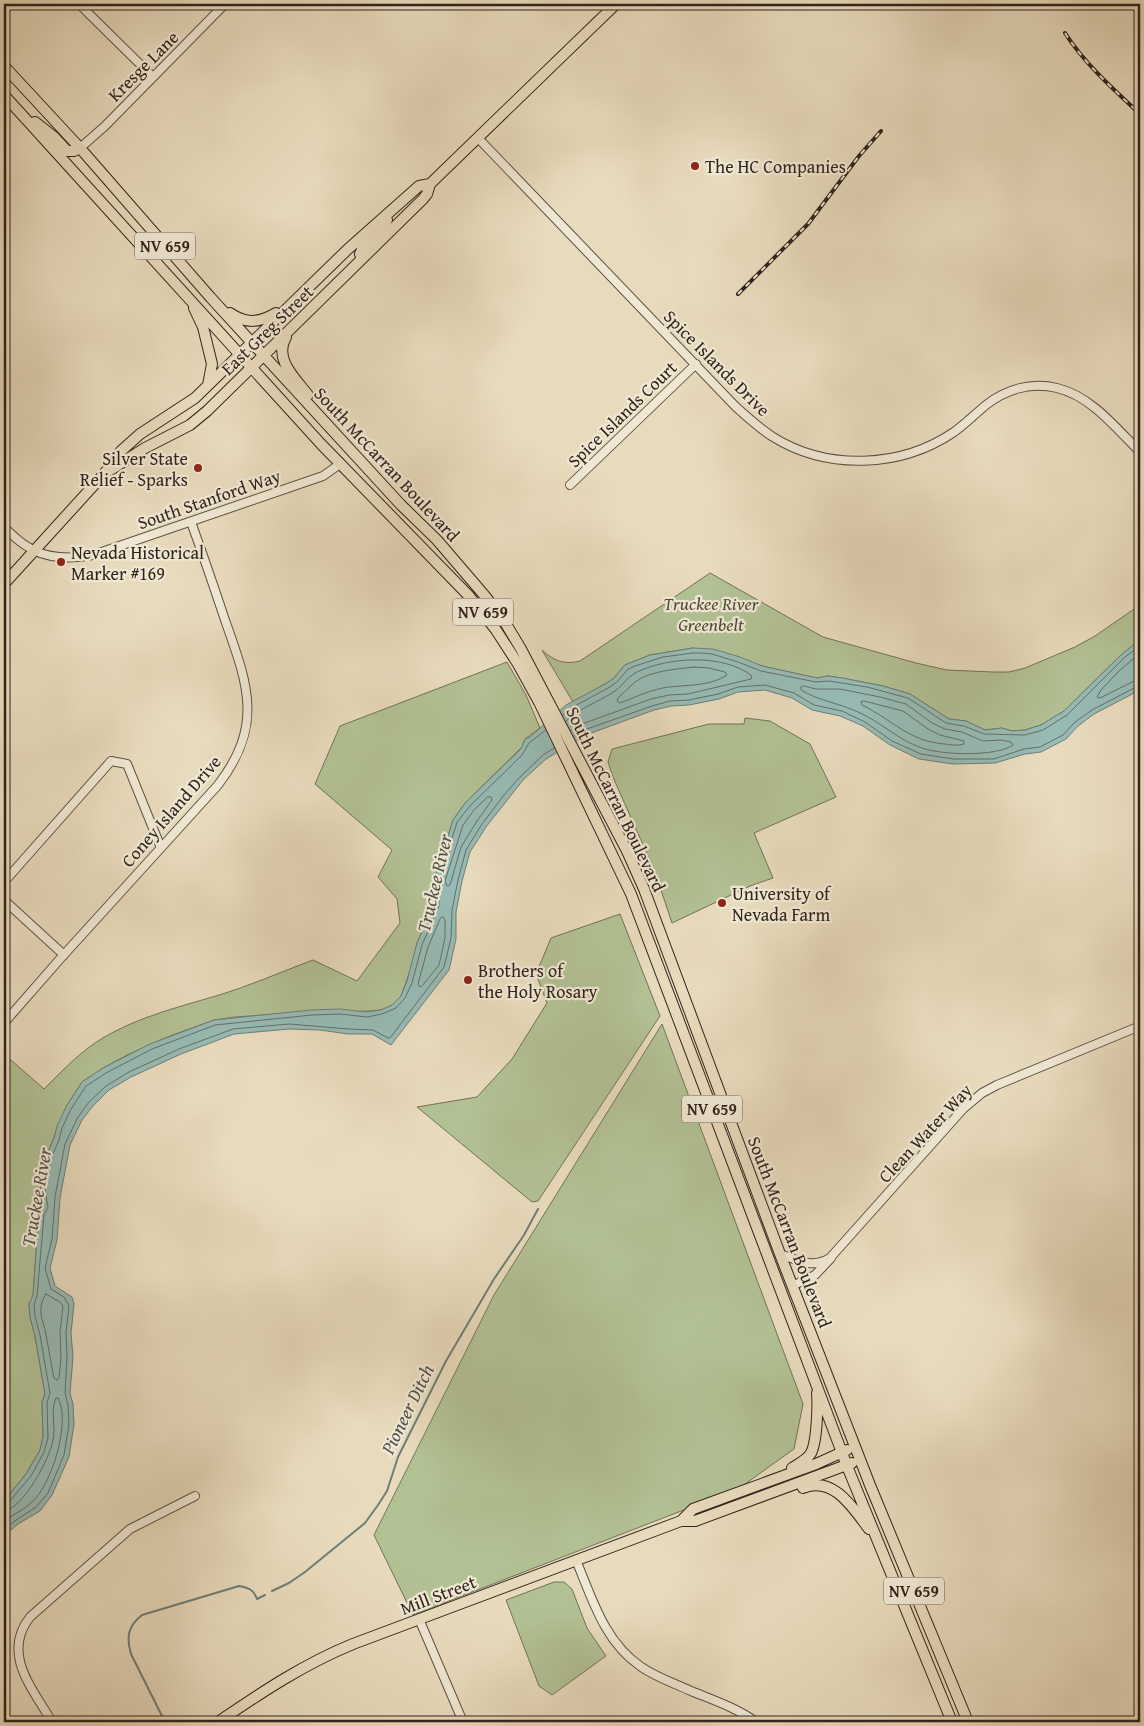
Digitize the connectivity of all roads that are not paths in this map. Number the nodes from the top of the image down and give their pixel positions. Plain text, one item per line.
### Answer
1 (79, 4) edge
2 (226, 4) edge
3 (616, 4) edge
4 (4, 66) edge
5 (153, 77) junction
6 (7, 99) edge
7 (478, 138) junction
8 (80, 148) junction
9 (430, 184) junction
10 (394, 208) junction
11 (362, 259) junction
12 (190, 300) junction
13 (218, 305) junction
14 (288, 307) junction
15 (300, 320) junction
16 (252, 342) junction
17 (240, 353) junction
18 (264, 356) junction
19 (696, 364) junction
20 (252, 367) junction
21 (208, 385) junction
22 (342, 440) junction
23 (1140, 452) edge
24 (340, 464) junction
25 (104, 474) junction
26 (570, 486) dead end
27 (191, 522) junction
28 (4, 527) edge
29 (34, 551) junction
30 (4, 584) edge
31 (543, 700) junction
32 (161, 848) junction
33 (4, 882) edge
34 (4, 900) edge
35 (661, 935) junction
36 (648, 940) junction
37 (64, 955) junction
38 (4, 1023) edge
39 (1140, 1026) edge
40 (780, 1254) junction
41 (834, 1254) junction
42 (792, 1286) junction
43 (816, 1384) junction
44 (855, 1446) junction
45 (842, 1452) junction
46 (860, 1460) junction
47 (847, 1466) junction
48 (770, 1481) junction
49 (195, 1496) dead end
50 (763, 1496) junction
51 (681, 1521) junction
52 (876, 1537) junction
53 (576, 1560) junction
54 (419, 1620) junction
55 (52, 1722) edge
56 (218, 1722) edge
57 (463, 1722) edge
58 (756, 1722) edge
59 (952, 1722) edge
60 (968, 1722) edge

1 - 5 street
2 - 5 street, Kresge Lane
3 - 7 main road, East Greg Street
4 - 8 main road, South McCarran Boulevard / NV 659
5 - 8 street, Kresge Lane
6 - 8 main road
6 - 12 main road, South McCarran Boulevard / NV 659
7 - 9 main road, East Greg Street
7 - 19 street, Spice Islands Drive
8 - 13 main road, South McCarran Boulevard / NV 659
9 - 10 main road, East Greg Street
9 - 11 main road, East Greg Street
10 - 11 main road
10 - 14 main road, East Greg Street
11 - 15 main road, East Greg Street
12 - 17 main road, South McCarran Boulevard / NV 659
12 - 21 main road
13 - 14 main road
13 - 16 main road, South McCarran Boulevard / NV 659
14 - 16 main road, East Greg Street
15 - 18 main road, East Greg Street
15 - 22 main road
16 - 17 main road, East Greg Street
16 - 18 main road, South McCarran Boulevard / NV 659
17 - 20 main road, South McCarran Boulevard / NV 659
17 - 21 main road, East Greg Street
18 - 20 main road, East Greg Street
18 - 22 main road, South McCarran Boulevard / NV 659
19 - 23 street, Spice Islands Drive
19 - 26 street, Spice Islands Court
20 - 24 main road, South McCarran Boulevard / NV 659
20 - 25 main road, East Greg Street
21 - 25 main road, East Greg Street
22 - 31 main road, South McCarran Boulevard / NV 659
24 - 27 street, South Stanford Way
24 - 31 main road, South McCarran Boulevard / NV 659
25 - 29 main road, East Greg Street
27 - 29 street, South Stanford Way
27 - 32 street, Coney Island Drive
28 - 29 street, South Stanford Way
29 - 30 main road, East Greg Street
31 - 35 main road, South McCarran Boulevard / NV 659
31 - 36 main road, South McCarran Boulevard / NV 659
32 - 33 street
32 - 37 street, Coney Island Drive
34 - 37 street
35 - 36 main road
35 - 40 main road, South McCarran Boulevard / NV 659
36 - 43 main road, South McCarran Boulevard / NV 659
37 - 38 street, Coney Island Drive
39 - 41 street, Clean Water Way
40 - 41 street, Clean Water Way
40 - 42 main road, South McCarran Boulevard / NV 659
41 - 42 street, Clean Water Way
42 - 44 main road, South McCarran Boulevard / NV 659
43 - 45 main road, South McCarran Boulevard / NV 659
43 - 48 main road
44 - 45 main road, Mill Street
44 - 46 main road, South McCarran Boulevard / NV 659
45 - 47 main road, South McCarran Boulevard / NV 659
45 - 48 main road, Mill Street
46 - 47 main road, Mill Street
46 - 60 main road, South McCarran Boulevard / NV 659
47 - 50 main road, Mill Street
47 - 52 main road, South McCarran Boulevard / NV 659
48 - 51 main road, Mill Street
49 - 55 street
50 - 51 main road, Mill Street
50 - 52 main road
51 - 53 main road, Mill Street
52 - 59 main road, South McCarran Boulevard / NV 659
53 - 54 main road, Mill Street
53 - 58 street
54 - 56 main road, Mill Street
54 - 57 street

